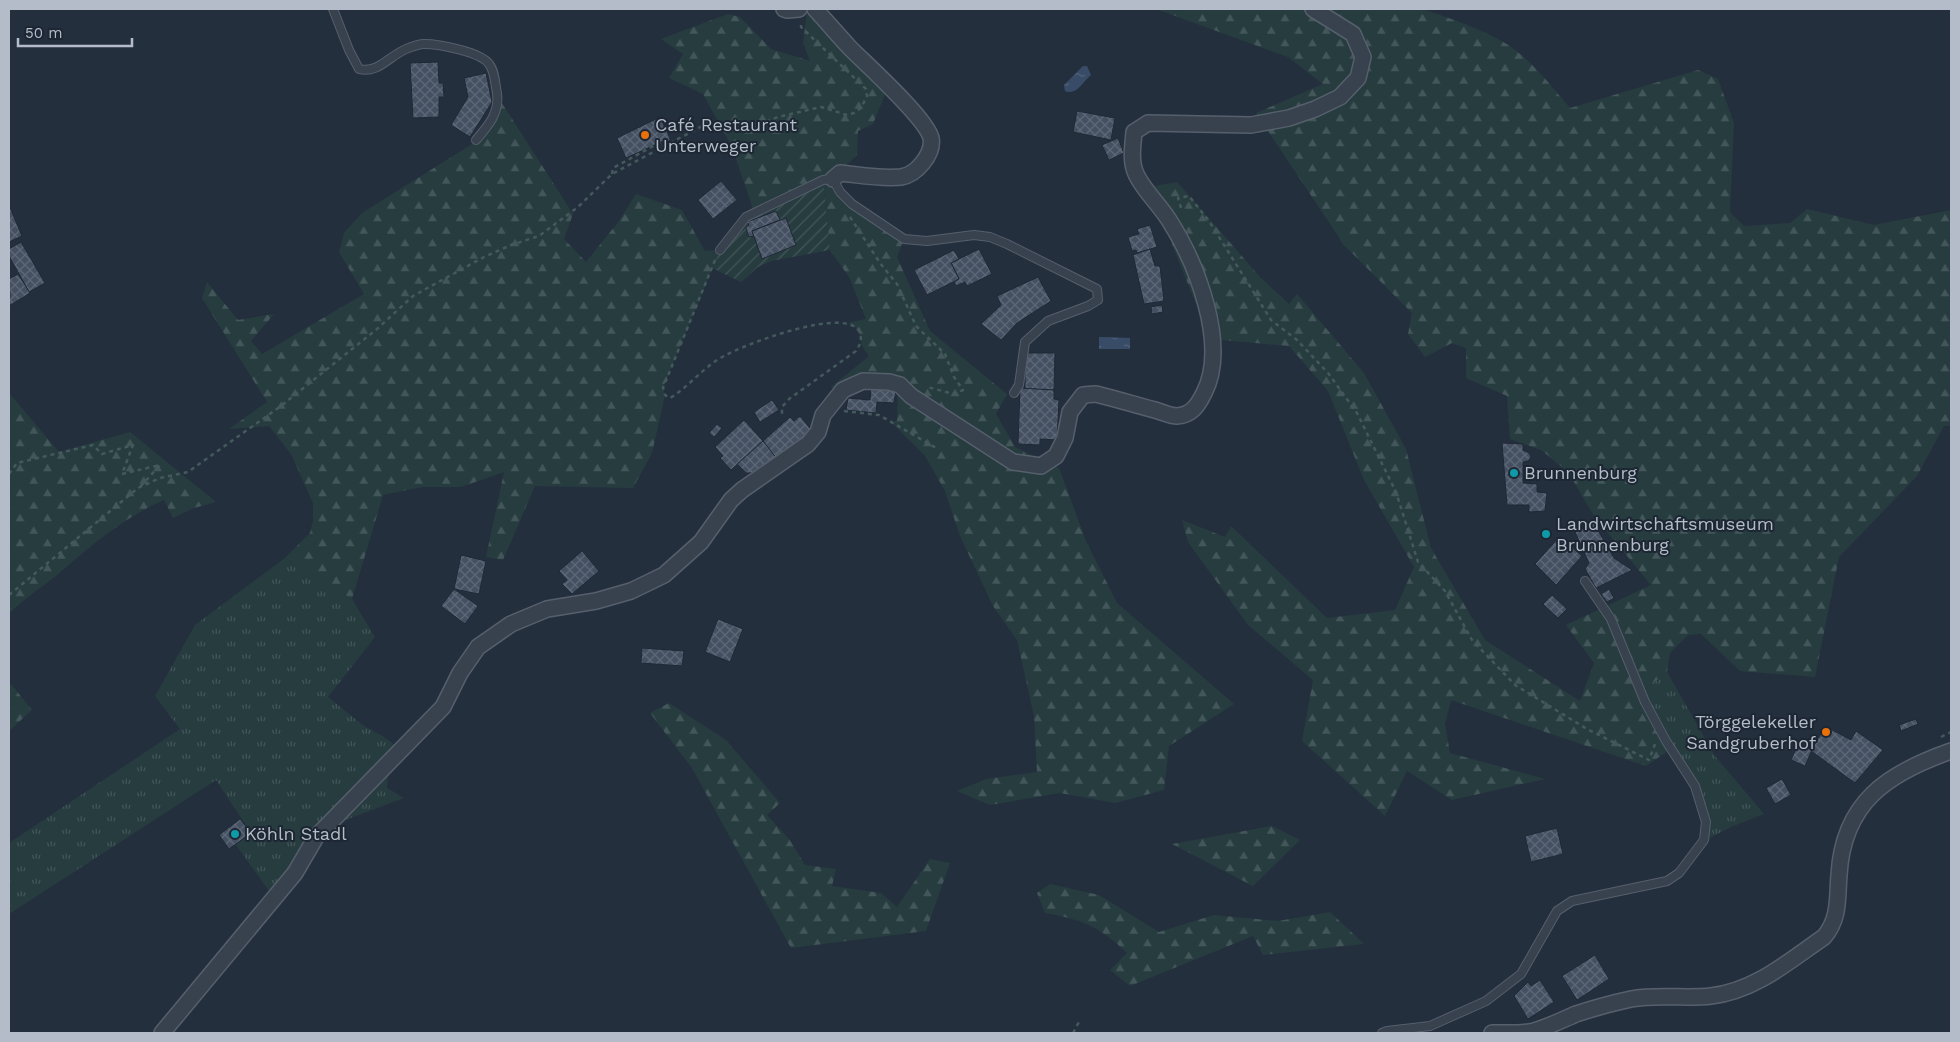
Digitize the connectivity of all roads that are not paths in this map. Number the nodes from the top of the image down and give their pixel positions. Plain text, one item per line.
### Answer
1 (333, 9) edge
2 (815, 9) edge
3 (1313, 9) edge
4 (476, 140) dead end
5 (828, 180) junction
6 (720, 250) road end
7 (1014, 393) dead end
8 (1586, 581) dead end
9 (1951, 751) edge
10 (162, 1033) edge
11 (1382, 1033) edge
12 (1492, 1033) edge

1 - 4 lane
2 - 5 street
3 - 10 street
5 - 6 lane
5 - 7 lane
8 - 11 lane
9 - 12 street

